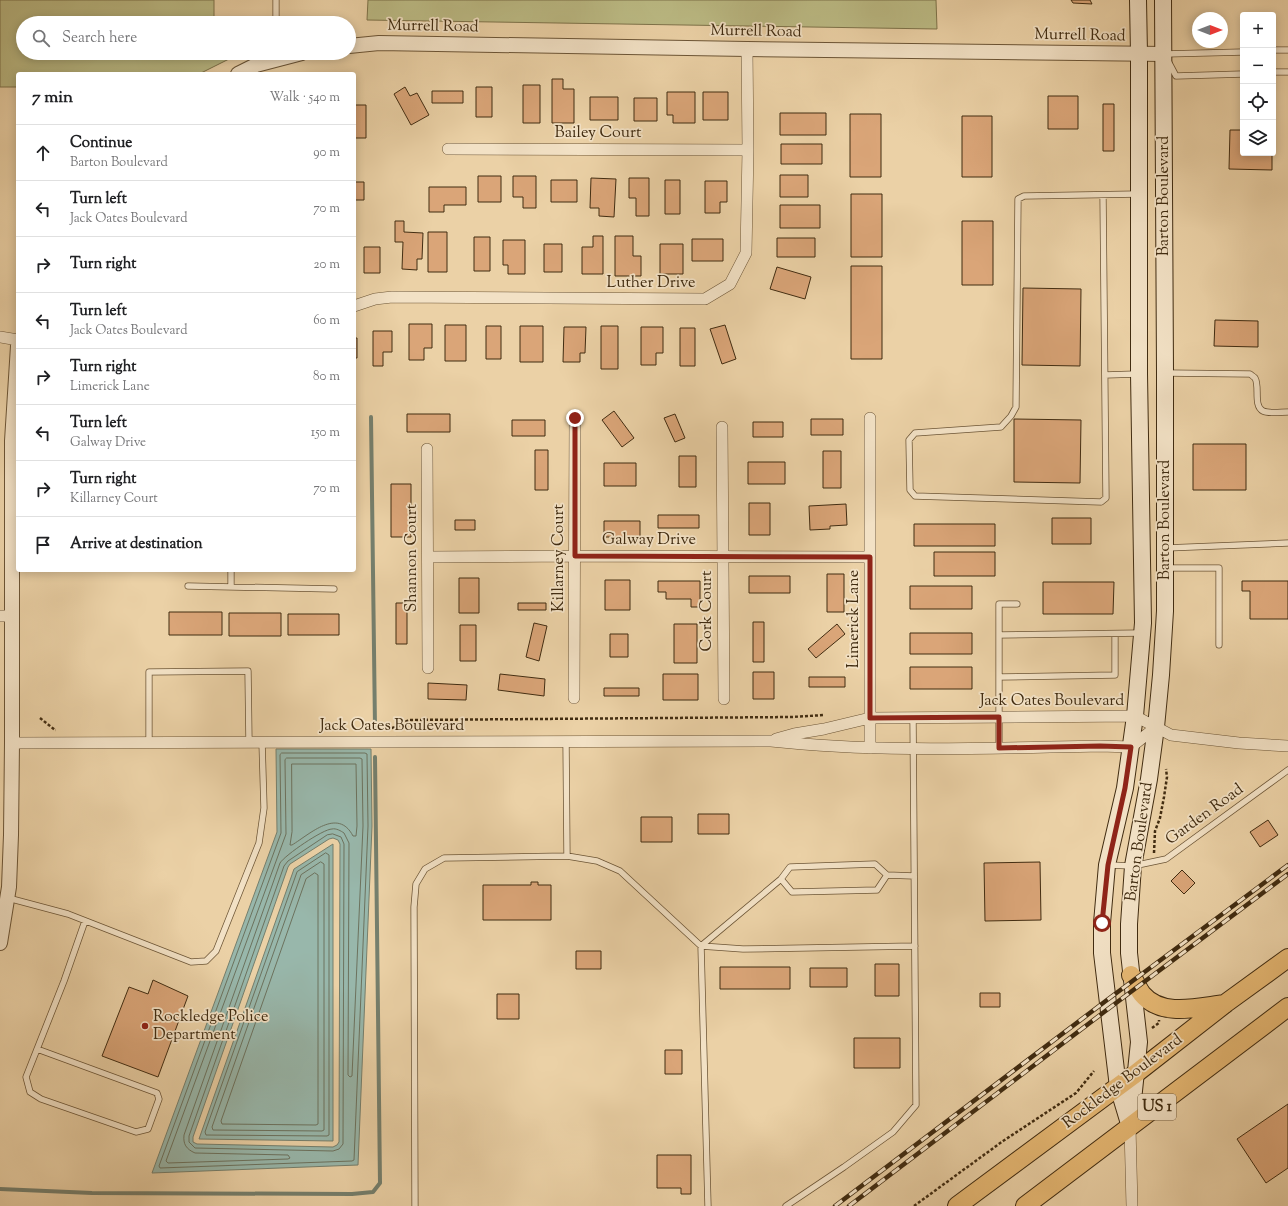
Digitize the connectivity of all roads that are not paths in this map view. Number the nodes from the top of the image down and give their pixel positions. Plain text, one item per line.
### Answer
1 (276, 0) edge
2 (1138, 0) edge
3 (1163, 0) edge
4 (276, 16) edge
5 (356, 45) edge
6 (747, 50) junction
7 (1276, 50) edge
8 (1288, 50) edge
9 (1240, 52) edge
10 (1140, 54) junction
11 (1164, 54) junction
12 (270, 60) edge
13 (242, 72) edge
14 (1276, 72) edge
15 (1288, 72) edge
16 (1240, 74) edge
17 (448, 149) dead end
18 (748, 150) junction
19 (1139, 194) junction
20 (1104, 195) junction
21 (356, 305) edge
22 (0, 337) edge
23 (16, 340) edge
24 (1165, 373) junction
25 (1139, 374) junction
26 (1105, 375) junction
27 (1288, 412) edge
28 (575, 418) dead end
29 (870, 418) dead end
30 (16, 419) edge
31 (722, 427) dead end
32 (427, 448) dead end
33 (15, 455) edge
34 (1288, 543) edge
35 (1165, 548) junction
36 (1142, 549) junction
37 (575, 556) junction
38 (723, 556) junction
39 (428, 557) junction
40 (870, 557) junction
41 (1165, 568) junction
42 (231, 572) edge
43 (188, 586) dead end
44 (231, 587) junction
45 (334, 589) dead end
46 (1017, 604) dead end
47 (6, 616) edge
48 (1142, 633) junction
49 (1115, 634) junction
50 (999, 635) junction
51 (1219, 645) dead end
52 (428, 668) dead end
53 (999, 677) junction
54 (574, 698) dead end
55 (724, 699) dead end
56 (1135, 716) junction
57 (913, 717) junction
58 (999, 717) junction
59 (870, 718) junction
60 (1156, 727) junction
61 (566, 741) junction
62 (771, 741) junction
63 (149, 742) junction
64 (249, 742) junction
65 (262, 742) junction
66 (12, 743) junction
67 (1288, 746) edge
68 (1131, 747) junction
69 (870, 748) junction
70 (999, 748) junction
71 (913, 749) junction
72 (1288, 770) edge
73 (567, 856) junction
74 (1108, 865) junction
75 (1133, 866) junction
76 (887, 875) junction
77 (914, 876) junction
78 (781, 879) junction
79 (7, 897) junction
80 (85, 921) junction
81 (0, 943) edge
82 (701, 946) junction
83 (915, 946) junction
84 (1288, 958) edge
85 (1131, 975) junction
86 (1226, 1004) junction
87 (1288, 1007) edge
88 (37, 1049) junction
89 (1135, 1074) junction
90 (1118, 1087) junction
91 (1130, 1127) junction
92 (416, 1206) edge
93 (708, 1206) edge
94 (786, 1206) edge
95 (957, 1206) edge
96 (1025, 1206) edge
97 (1132, 1206) edge

1 - 4 lane
2 - 10 main road, Barton Boulevard
3 - 11 main road, Barton Boulevard
5 - 6 street, Murrell Road
6 - 10 street, Murrell Road
6 - 18 street, Luther Drive
7 - 8 lane
9 - 11 lane
10 - 11 street, Murrell Road
10 - 19 main road, Barton Boulevard
11 - 16 lane
11 - 24 main road, Barton Boulevard
12 - 13 street
14 - 15 lane
17 - 18 street, Bailey Court
18 - 21 street, Luther Drive
19 - 20 lane
19 - 25 main road, Barton Boulevard
20 - 26 lane
20 - 26 lane
22 - 23 street
24 - 25 main road
24 - 27 lane
24 - 35 main road, Barton Boulevard
25 - 26 lane
25 - 36 main road, Barton Boulevard
28 - 37 street, Killarney Court
29 - 40 street, Limerick Lane
30 - 33 street
31 - 38 street, Cork Court
32 - 39 street, Shannon Court
33 - 47 street
34 - 35 lane
35 - 36 main road
35 - 41 main road, Barton Boulevard
36 - 48 main road, Barton Boulevard
37 - 38 street, Galway Drive
37 - 39 street, Galway Drive
37 - 54 street, Killarney Court
38 - 40 street, Galway Drive
38 - 55 street, Cork Court
39 - 52 street, Shannon Court
40 - 59 street, Limerick Lane
41 - 51 lane
41 - 60 main road, Barton Boulevard
42 - 44 lane
43 - 44 lane
44 - 45 lane
46 - 50 lane
47 - 66 street
48 - 49 lane
48 - 56 main road, Barton Boulevard
49 - 50 lane
49 - 53 lane
50 - 53 lane
53 - 58 lane
56 - 58 street, Jack Oates Boulevard
56 - 60 street, Jack Oates Boulevard
56 - 68 main road, Barton Boulevard
57 - 58 street, Jack Oates Boulevard
57 - 59 street, Jack Oates Boulevard
57 - 71 lane
58 - 70 lane
59 - 62 street, Jack Oates Boulevard
59 - 69 street, Limerick Lane
60 - 67 street, Jack Oates Boulevard
60 - 68 street
60 - 75 main road, Barton Boulevard
61 - 62 street, Jack Oates Boulevard
61 - 65 street, Jack Oates Boulevard
61 - 73 lane
62 - 69 street, Jack Oates Boulevard
63 - 64 street, Jack Oates Boulevard
63 - 64 lane
63 - 66 street, Jack Oates Boulevard
64 - 65 street, Jack Oates Boulevard
65 - 80 lane
66 - 79 street
68 - 70 street, Jack Oates Boulevard
68 - 74 main road, Barton Boulevard
69 - 71 street, Jack Oates Boulevard
70 - 71 street, Jack Oates Boulevard
71 - 77 lane
72 - 75 lane, Garden Road
73 - 82 lane
73 - 92 lane
74 - 75 lane, Garden Road
74 - 90 main road, Barton Boulevard
75 - 85 main road, Barton Boulevard
76 - 77 lane
76 - 78 lane
76 - 78 lane
77 - 83 lane
78 - 82 lane
79 - 80 lane
79 - 81 street
80 - 88 lane
82 - 83 lane
82 - 93 lane
83 - 94 lane
84 - 86 main road, Rockledge Boulevard / US 1
85 - 86 main road
85 - 89 main road, Barton Boulevard
86 - 89 main road, Rockledge Boulevard / US 1
87 - 91 main road, US 1
88 - 88 lane
89 - 90 main road, Rockledge Boulevard / US 1
89 - 91 main road, Barton Boulevard
90 - 91 main road, Barton Boulevard
90 - 95 main road, Rockledge Boulevard / US 1
91 - 96 main road, US 1
91 - 97 street

